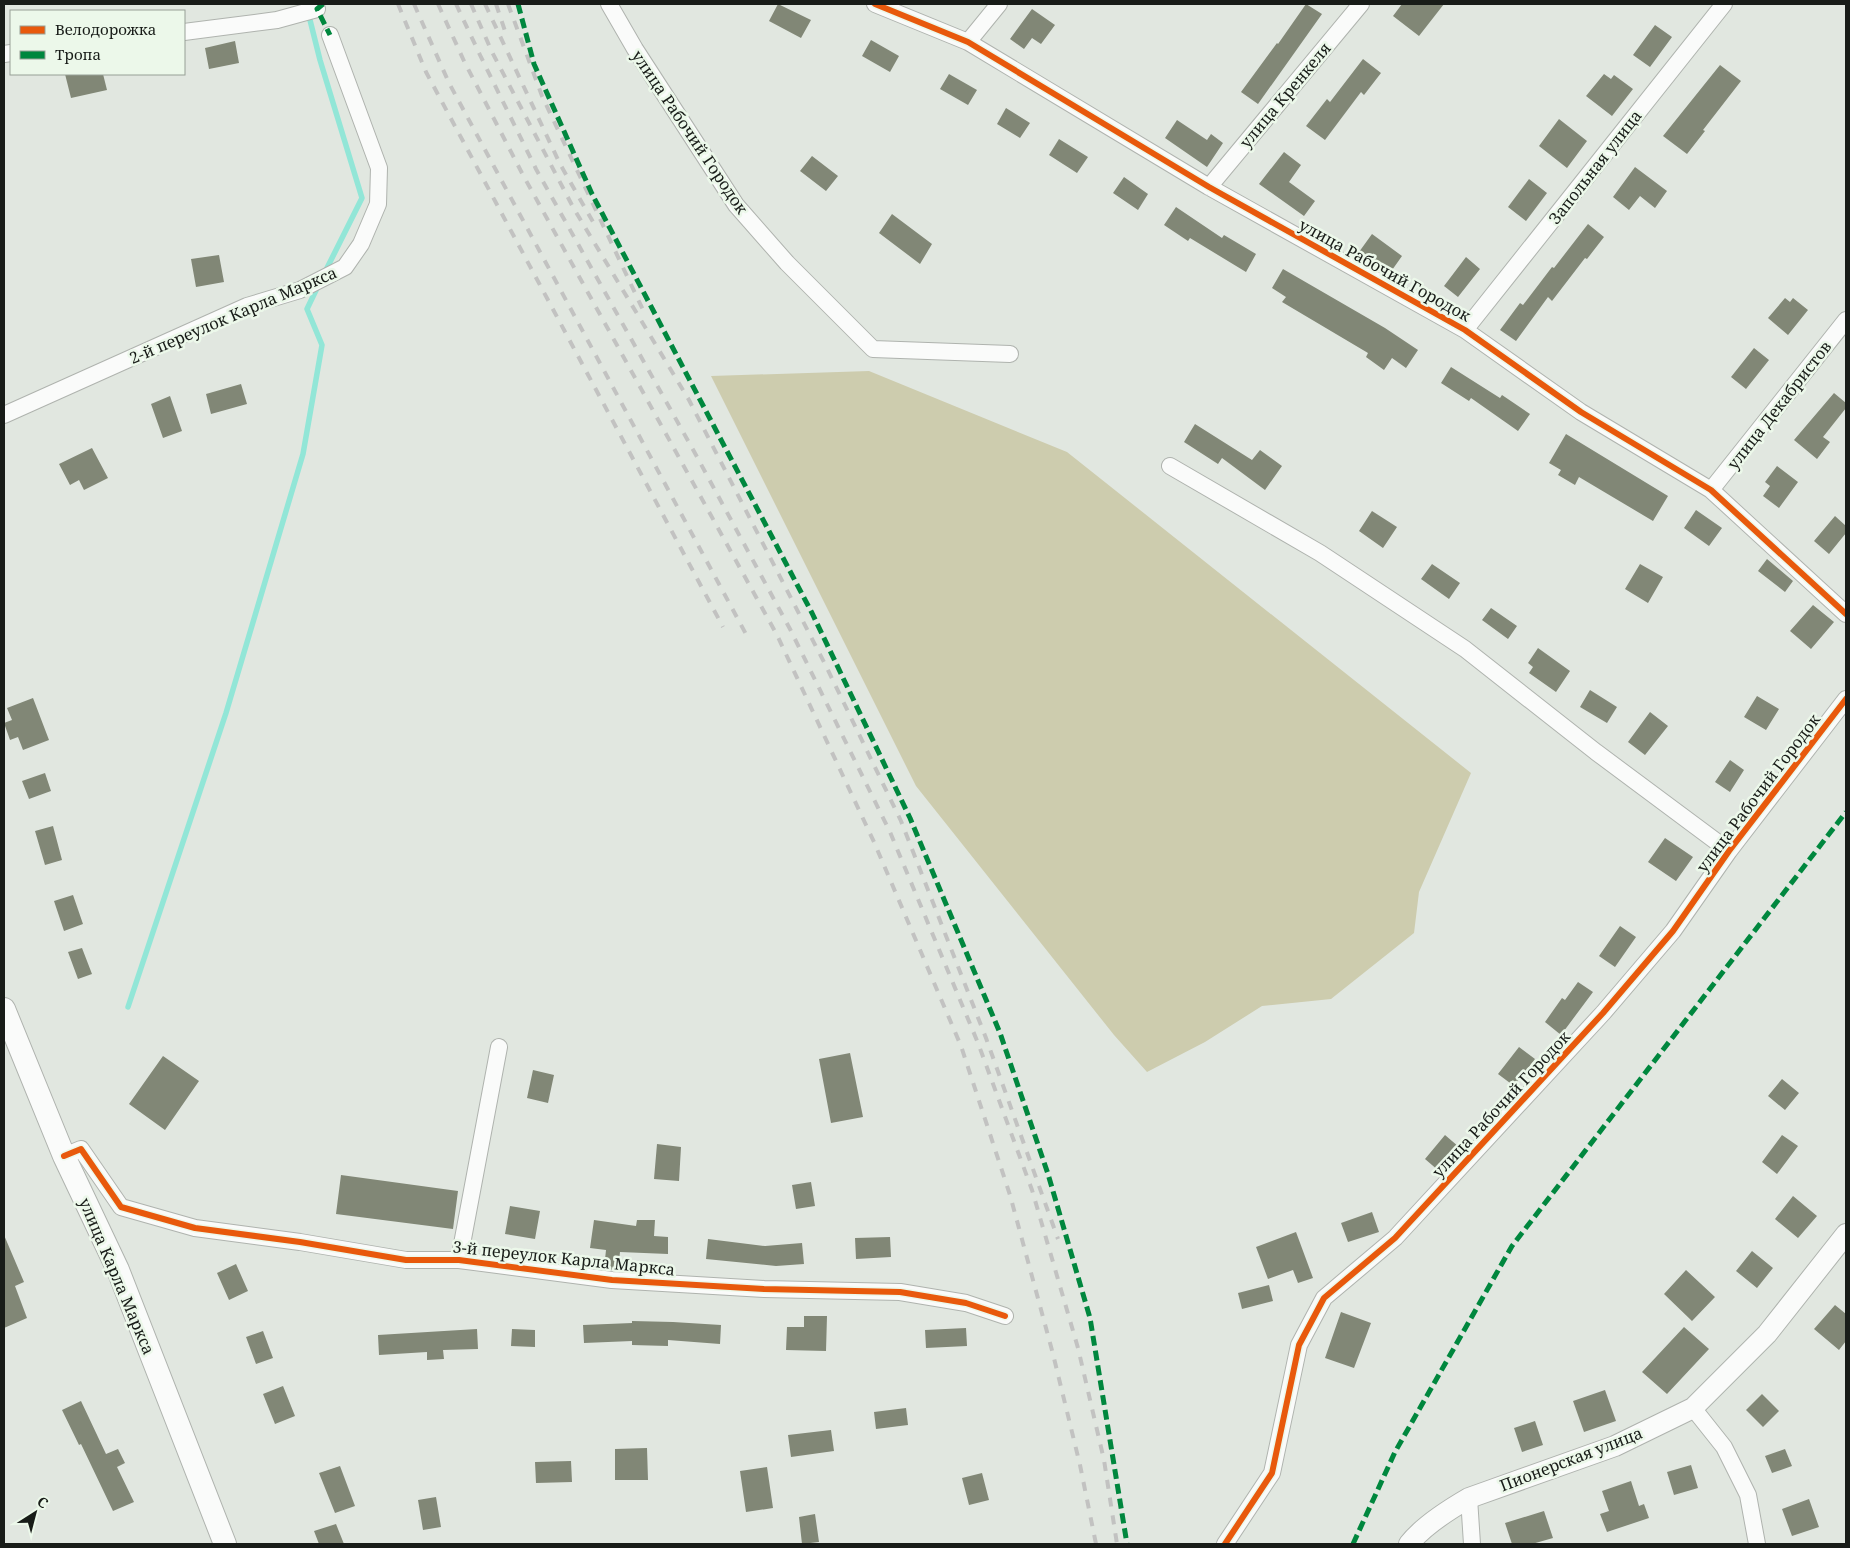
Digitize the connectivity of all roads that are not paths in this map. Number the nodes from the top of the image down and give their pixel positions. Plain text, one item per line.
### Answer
1 (609, 4) edge
2 (875, 4) edge
3 (999, 4) edge
4 (1361, 4) edge
5 (1724, 4) edge
6 (317, 9) dead end
7 (185, 32) edge
8 (330, 35) dead end
9 (968, 42) junction
10 (1209, 187) junction
11 (1846, 320) edge
12 (1466, 330) junction
13 (1010, 354) dead end
14 (4, 415) edge
15 (1170, 466) dead end
16 (1711, 490) junction
17 (1846, 614) edge
18 (1846, 699) edge
19 (1730, 851) junction
20 (4, 1009) edge
21 (499, 1046) dead end
22 (64, 1156) junction
23 (1846, 1234) edge
24 (459, 1260) junction
25 (1005, 1316) dead end
26 (1693, 1408) junction
27 (1469, 1498) junction
28 (225, 1544) edge
29 (1225, 1544) edge
30 (1410, 1544) edge
31 (1472, 1544) edge
32 (1757, 1544) edge

1 - 13 street, улица Рабочий Городок
2 - 9 street, улица Рабочий Городок
3 - 9 street
4 - 10 street, улица Кренкеля
5 - 12 street, Запольная улица
6 - 7 street
8 - 14 street, 2-й переулок Карла Маркса
9 - 10 street, улица Рабочий Городок
10 - 12 street, улица Рабочий Городок
11 - 16 street, улица Декабристов
12 - 16 street, улица Рабочий Городок
15 - 19 street, улица Рабочий Городок
16 - 17 street, улица Рабочий Городок
18 - 19 street, улица Рабочий Городок
19 - 29 street, улица Рабочий Городок
20 - 22 main road, улица Карла Маркса
21 - 24 street, 3-й переулок Карла Маркса
22 - 24 street, 3-й переулок Карла Маркса
22 - 28 main road, улица Карла Маркса
23 - 26 street, Пионерская улица
24 - 25 street, 3-й переулок Карла Маркса
26 - 27 street, Пионерская улица
26 - 32 street
27 - 30 street, Пионерская улица
27 - 31 street

